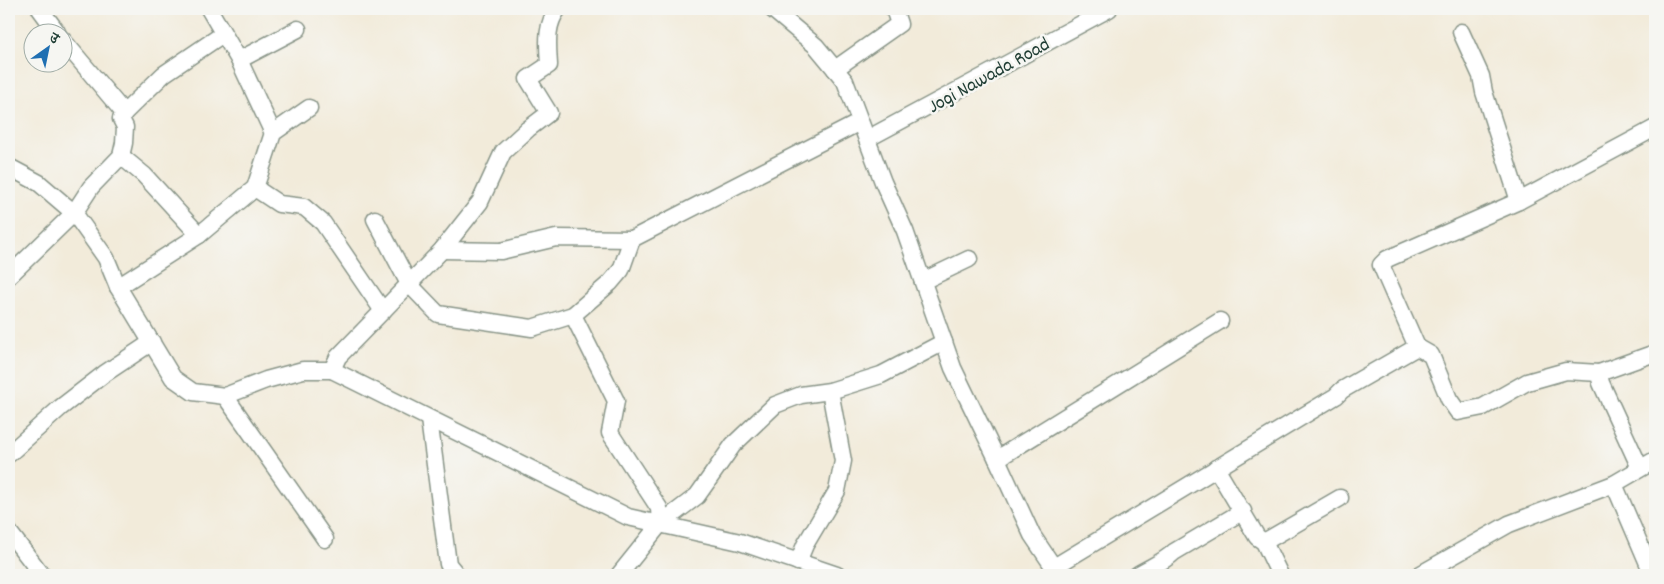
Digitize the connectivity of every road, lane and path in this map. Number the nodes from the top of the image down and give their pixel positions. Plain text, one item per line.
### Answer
1 (40, 9) edge
2 (209, 9) edge
3 (558, 9) edge
4 (894, 9) edge
5 (1109, 9) edge
6 (783, 12) edge
7 (50, 22) edge
8 (298, 29) dead end
9 (1461, 32) dead end
10 (223, 34) junction
11 (72, 51) edge
12 (240, 60) junction
13 (835, 69) junction
14 (309, 108) dead end
15 (124, 113) junction
16 (860, 122) junction
17 (1655, 128) edge
18 (273, 133) junction
19 (867, 139) junction
20 (121, 156) junction
21 (9, 167) edge
22 (254, 188) junction
23 (1519, 201) junction
24 (74, 213) junction
25 (376, 219) dead end
26 (199, 235) junction
27 (632, 239) junction
28 (442, 250) junction
29 (969, 259) dead end
30 (9, 276) edge
31 (923, 281) junction
32 (409, 284) junction
33 (118, 286) junction
34 (383, 310) junction
35 (573, 315) junction
36 (1220, 321) dead end
37 (152, 342) junction
38 (944, 342) junction
39 (1417, 347) junction
40 (1655, 352) edge
41 (332, 370) junction
42 (1599, 374) junction
43 (830, 391) junction
44 (225, 396) junction
45 (429, 419) junction
46 (9, 454) edge
47 (997, 459) junction
48 (1655, 460) edge
49 (1216, 468) junction
50 (1640, 468) junction
51 (1614, 484) junction
52 (1340, 498) dead end
53 (1243, 511) junction
54 (660, 524) junction
55 (9, 532) edge
56 (325, 539) dead end
57 (1264, 542) junction
58 (798, 562) junction
59 (1057, 571) edge
60 (42, 575) edge
61 (457, 575) edge
62 (619, 575) edge
63 (838, 575) edge
64 (1137, 575) edge
65 (1280, 575) edge
66 (1419, 575) edge
67 (1653, 575) edge

1 - 7 street
2 - 10 street
3 - 28 street
4 - 13 street
5 - 19 street, Jogi Nawada Road
6 - 13 street
8 - 12 street
9 - 23 street
10 - 12 street
10 - 15 street
11 - 15 street
12 - 18 street
13 - 16 street
14 - 18 street
15 - 20 street
16 - 19 street
16 - 27 street
17 - 23 street
18 - 22 street
19 - 31 street
20 - 24 street
20 - 26 street
21 - 24 street
22 - 26 street
22 - 34 street
23 - 39 street
24 - 30 street
24 - 33 street
25 - 32 street
26 - 33 street
27 - 28 street
27 - 35 street
28 - 32 street
29 - 31 street
31 - 38 street
32 - 34 street
32 - 35 street
33 - 37 street
34 - 41 street
35 - 54 street
36 - 47 street
37 - 44 street
37 - 46 street
38 - 43 street
38 - 47 street
39 - 42 street
39 - 49 street
40 - 42 street
41 - 44 street
41 - 45 street
42 - 50 street
43 - 54 street
43 - 58 street
44 - 56 street
45 - 54 street
45 - 61 street
47 - 59 street
48 - 50 street
49 - 53 street
49 - 59 street
50 - 51 street
51 - 66 street
51 - 67 street
52 - 57 street
53 - 57 street
53 - 64 street
54 - 58 street
54 - 62 street
55 - 60 street
57 - 65 street
58 - 63 street

